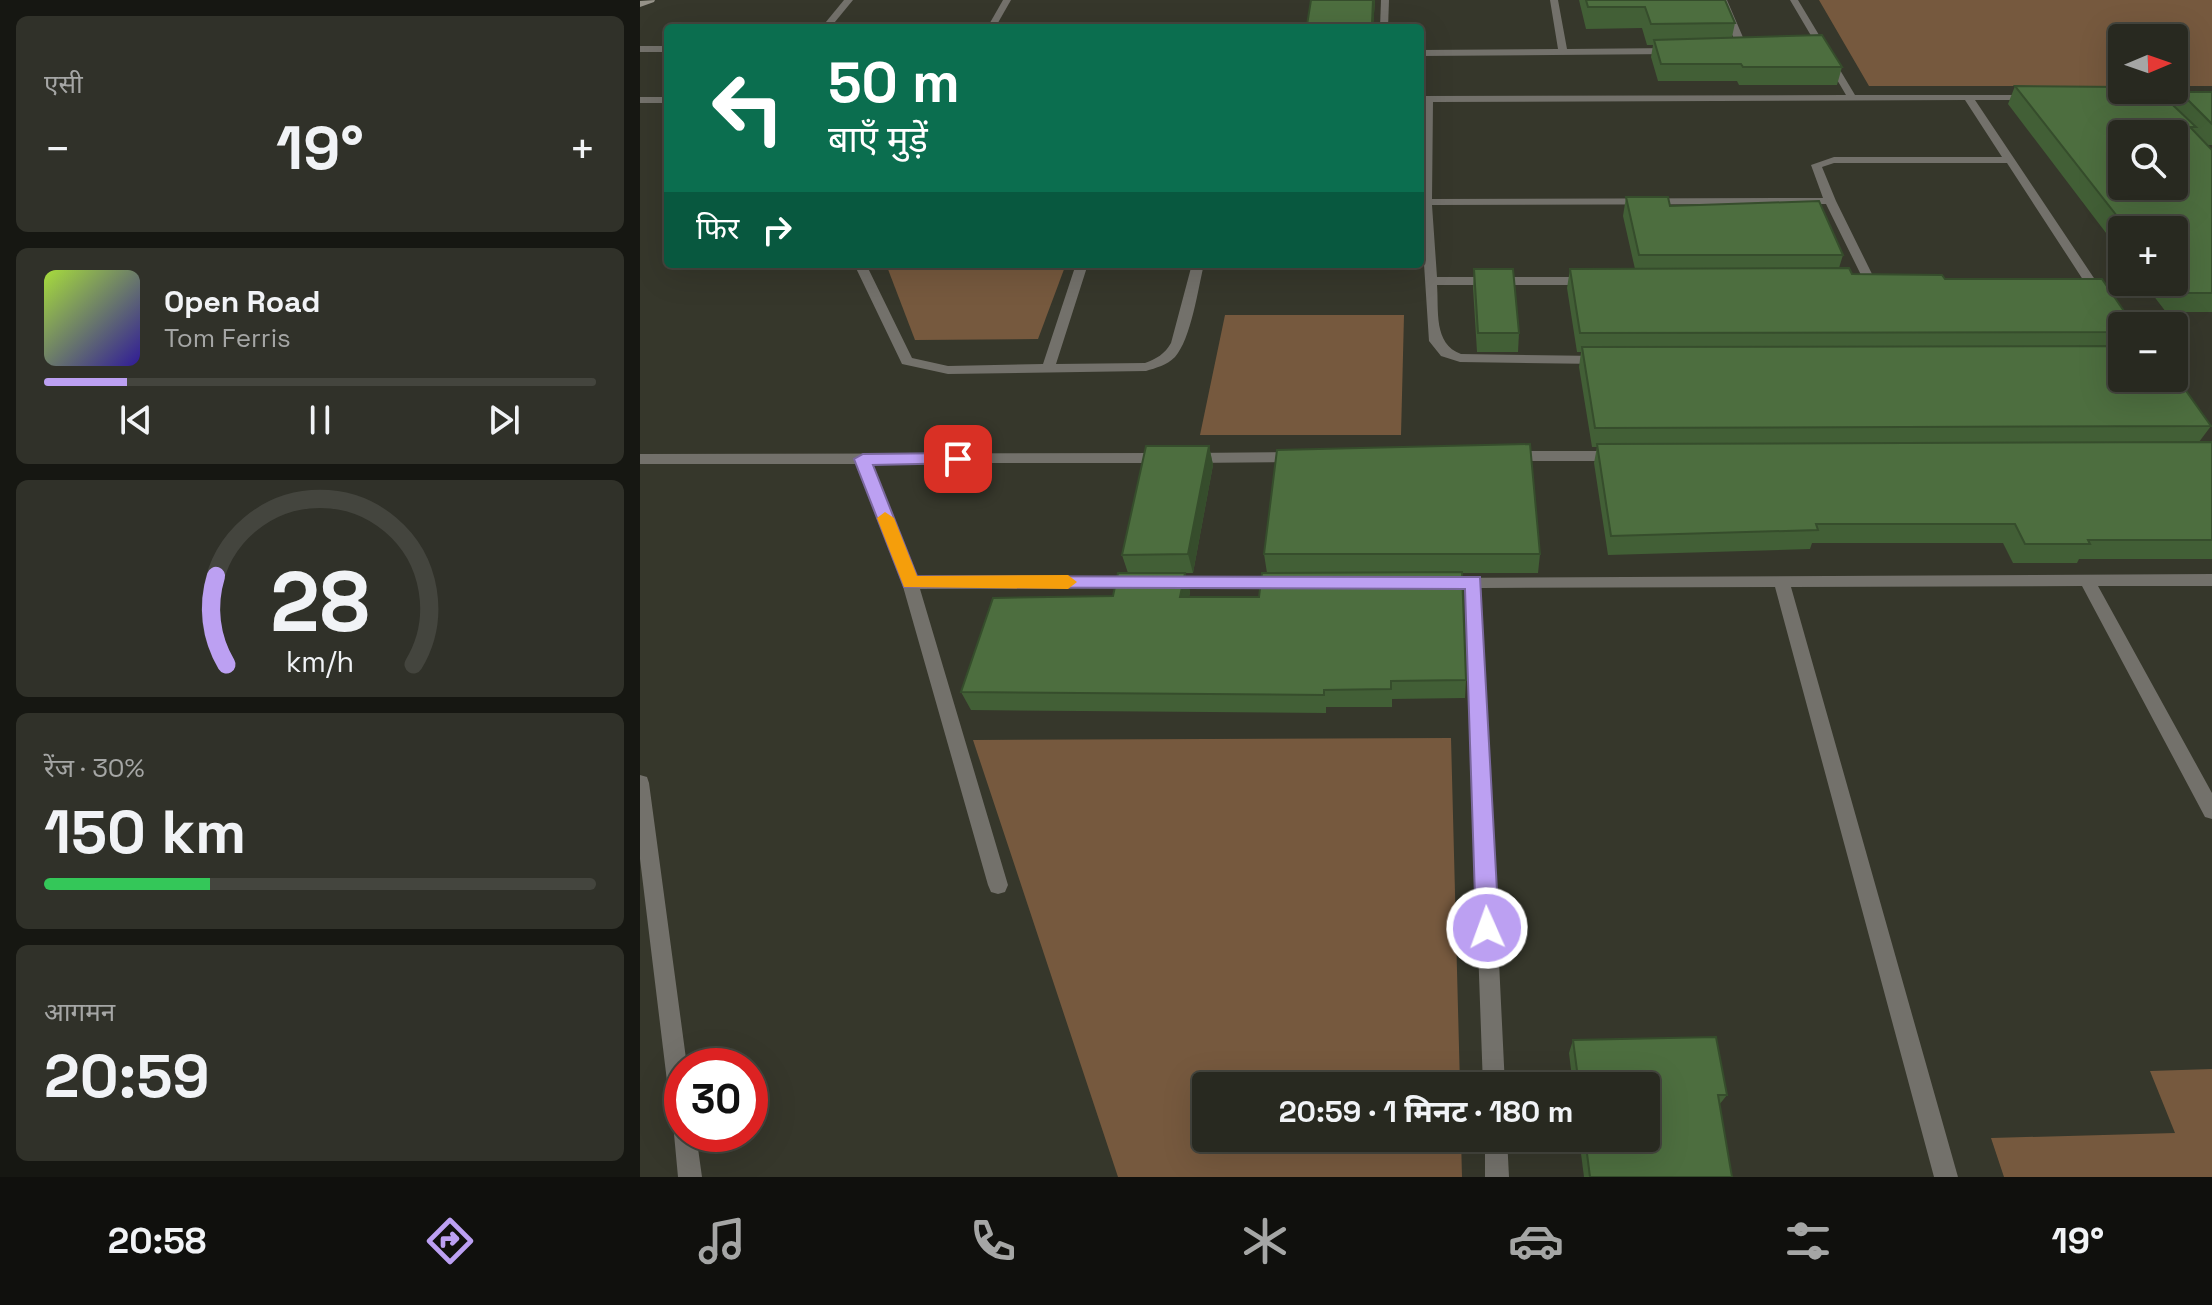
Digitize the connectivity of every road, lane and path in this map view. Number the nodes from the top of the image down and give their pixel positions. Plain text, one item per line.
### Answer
1 (651, 0) edge
2 (849, 0) edge
3 (1007, 0) edge
4 (1385, 0) edge
5 (1554, 0) edge
6 (1723, 0) edge
7 (1794, 0) edge
8 (640, 4) edge
9 (828, 24) edge
10 (993, 24) edge
11 (1384, 24) edge
12 (1820, 46) junction
13 (1739, 47) junction
14 (1753, 47) edge
15 (1806, 47) edge
16 (640, 49) edge
17 (664, 49) edge
18 (1680, 51) edge
19 (1709, 51) edge
20 (1563, 52) junction
21 (1424, 53) edge
22 (1852, 97) junction
23 (1968, 97) junction
24 (2043, 97) edge
25 (2188, 97) edge
26 (2212, 97) edge
27 (1424, 98) edge
28 (640, 100) edge
29 (664, 100) edge
30 (2155, 104) edge
31 (2159, 108) edge
32 (2010, 160) junction
33 (1830, 201) junction
34 (1426, 202) junction
35 (862, 268) edge
36 (1081, 268) edge
37 (1197, 268) edge
38 (1431, 281) junction
39 (1604, 281) edge
40 (1857, 281) edge
41 (1873, 281) junction
42 (1890, 286) edge
43 (2081, 289) edge
44 (2096, 289) junction
45 (2111, 312) edge
46 (1611, 359) edge
47 (1048, 368) junction
48 (1496, 456) edge
49 (1623, 456) edge
50 (1306, 457) edge
51 (640, 459) edge
52 (863, 459) junction
53 (2087, 580) junction
54 (2212, 580) edge
55 (1781, 581) junction
56 (1301, 582) edge
57 (1426, 582) edge
58 (1473, 582) junction
59 (910, 583) junction
60 (640, 783) edge
61 (642, 807) edge
62 (2212, 811) edge
63 (998, 885) dead end
64 (673, 1048) edge
65 (1493, 1072) edge
66 (687, 1152) edge
67 (1496, 1152) edge
68 (690, 1177) edge
69 (1497, 1177) edge
70 (1946, 1177) edge

1 - 8 main road
2 - 9 street
3 - 10 street
4 - 11 street
5 - 20 street
6 - 13 street
7 - 12 street
12 - 15 street
12 - 22 street
13 - 14 street
13 - 19 street
16 - 17 street
18 - 20 street
20 - 21 street
22 - 23 street
22 - 27 street
23 - 24 street
23 - 32 street
25 - 26 street
27 - 34 street
28 - 29 street
30 - 31 street
32 - 33 street
32 - 44 street
33 - 34 street
33 - 41 street
34 - 38 street
35 - 47 street
36 - 47 street
37 - 47 street
38 - 39 street
38 - 46 street
40 - 41 street
41 - 42 street
43 - 44 street
44 - 45 street
48 - 49 street
50 - 52 street
51 - 52 street
52 - 59 street
53 - 54 street
53 - 55 street
53 - 62 street
55 - 58 street
55 - 70 street
56 - 59 street
57 - 58 street
58 - 65 street
59 - 63 street
60 - 61 street
61 - 64 street
66 - 68 street
67 - 69 street

